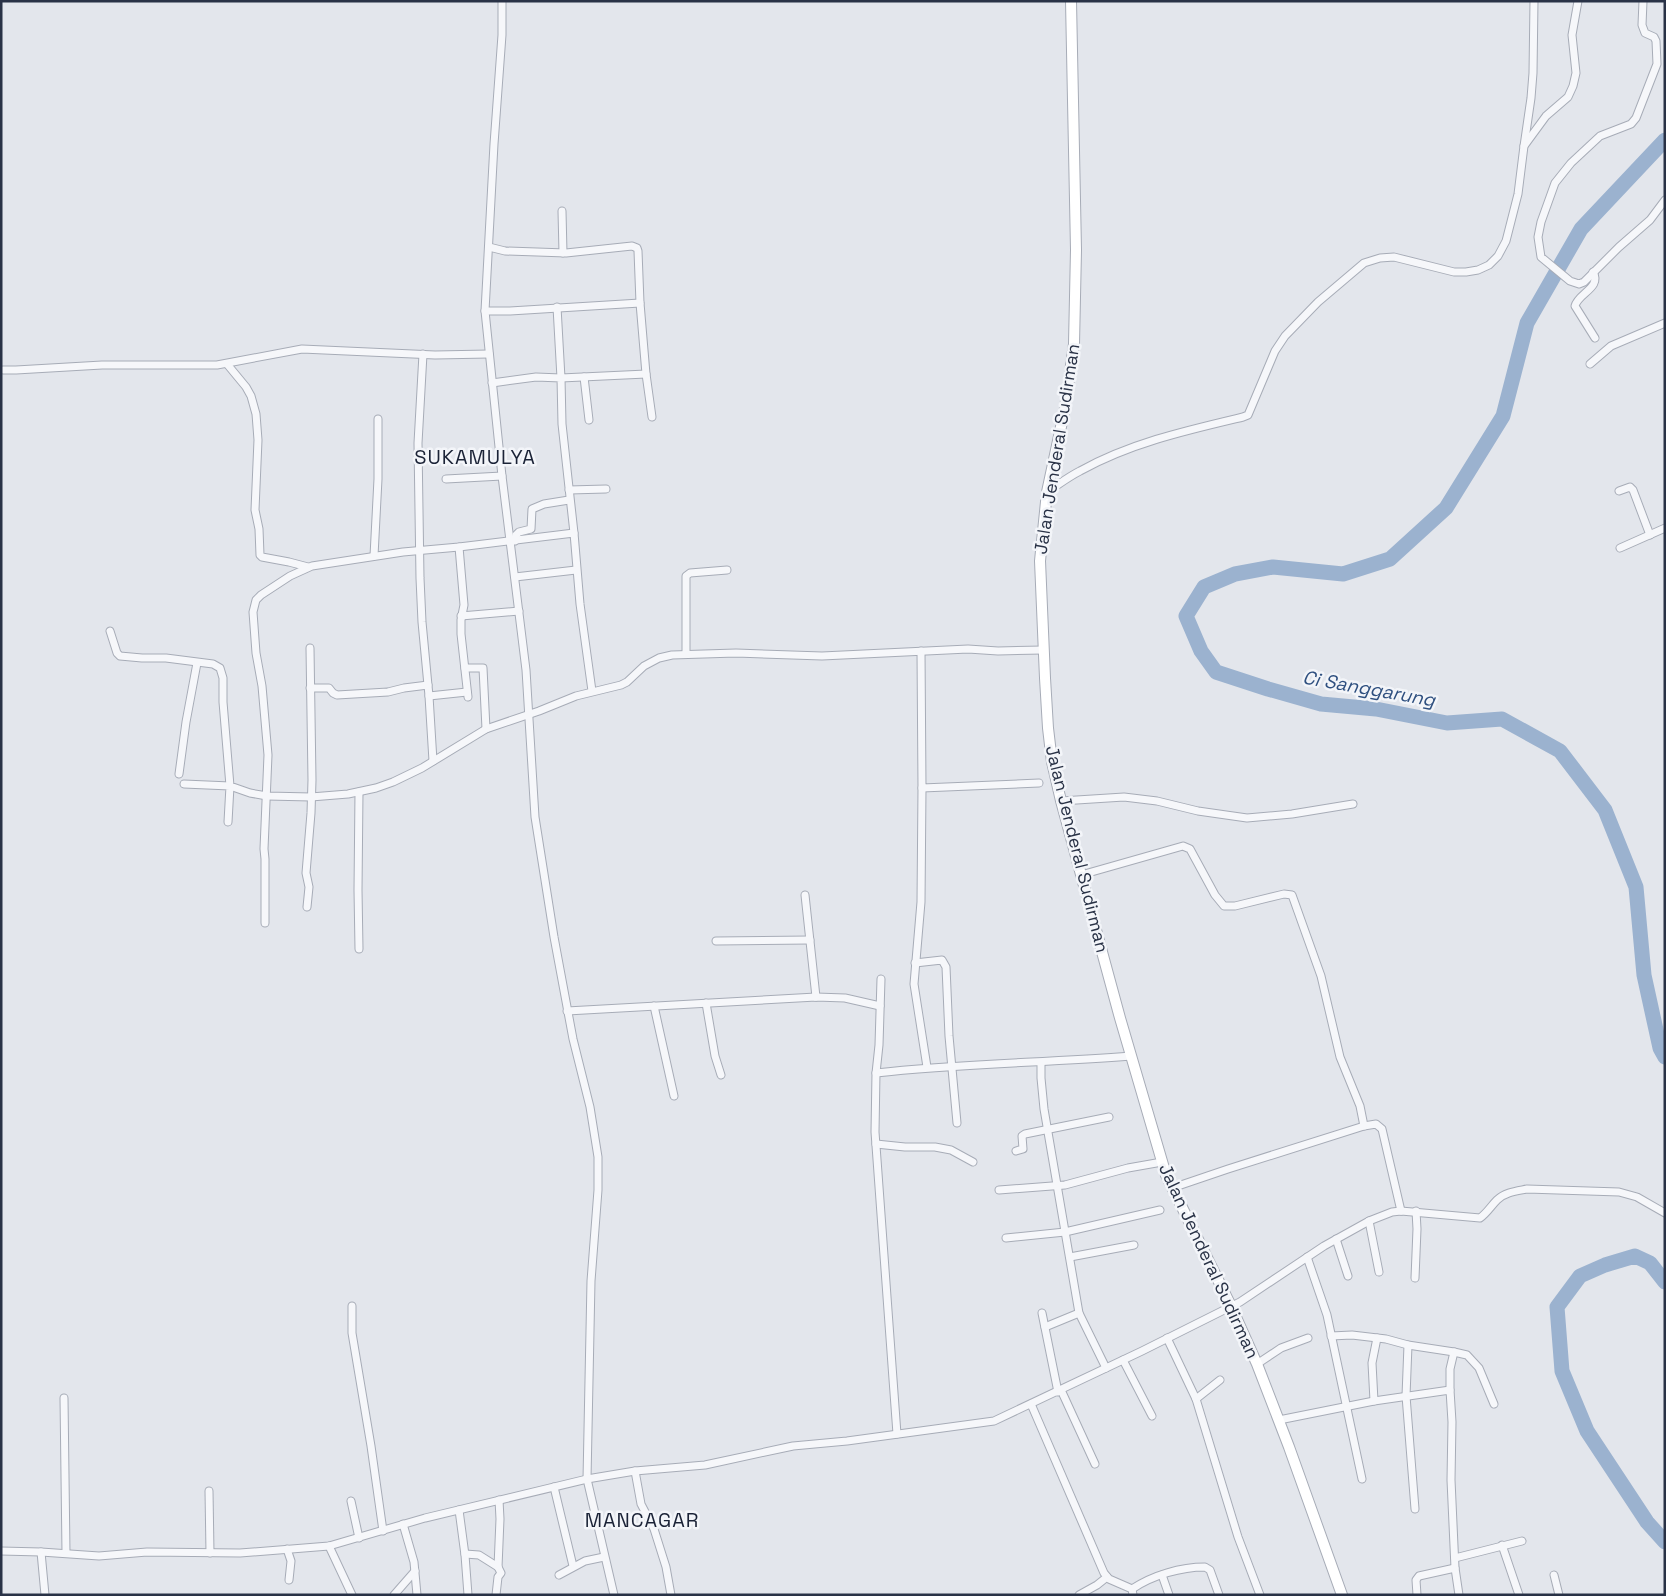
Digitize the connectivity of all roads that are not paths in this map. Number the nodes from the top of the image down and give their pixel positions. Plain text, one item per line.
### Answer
1 (502, 1) edge
2 (1071, 1) edge
3 (1534, 1) edge
4 (1578, 1) edge
5 (1643, 1) edge
6 (1524, 146) junction
7 (1665, 200) edge
8 (562, 210) dead end
9 (488, 247) junction
10 (562, 253) junction
11 (1593, 272) junction
12 (640, 303) junction
13 (557, 307) junction
14 (485, 311) junction
15 (1665, 323) edge
16 (1594, 338) dead end
17 (423, 354) junction
18 (489, 354) junction
19 (227, 364) junction
20 (1590, 364) dead end
21 (3, 370) dead end
22 (646, 374) junction
23 (584, 377) junction
24 (561, 378) junction
25 (492, 383) junction
26 (652, 417) dead end
27 (378, 419) dead end
28 (589, 420) dead end
29 (502, 476) junction
30 (446, 479) dead end
31 (569, 490) junction
32 (606, 490) dead end
33 (1620, 490) dead end
34 (1047, 492) junction
35 (569, 500) junction
36 (1665, 528) edge
37 (574, 533) junction
38 (1650, 535) junction
39 (513, 541) junction
40 (459, 547) junction
41 (1620, 548) dead end
42 (420, 551) junction
43 (374, 556) junction
44 (308, 568) junction
45 (576, 570) junction
46 (728, 570) dead end
47 (515, 577) junction
48 (519, 611) junction
49 (461, 616) junction
50 (110, 631) dead end
51 (310, 648) dead end
52 (1043, 650) junction
53 (920, 651) junction
54 (686, 654) junction
55 (196, 663) junction
56 (465, 668) junction
57 (428, 685) junction
58 (310, 688) junction
59 (592, 691) junction
60 (429, 696) junction
61 (530, 713) junction
62 (486, 729) junction
63 (433, 762) junction
64 (179, 774) dead end
65 (1039, 783) dead end
66 (184, 784) dead end
67 (230, 786) junction
68 (922, 788) junction
69 (360, 792) junction
70 (267, 796) junction
71 (312, 797) junction
72 (1061, 800) junction
73 (1353, 804) dead end
74 (228, 822) dead end
75 (1081, 875) junction
76 (805, 895) dead end
77 (308, 907) dead end
78 (265, 923) dead end
79 (810, 940) junction
80 (716, 941) dead end
81 (359, 949) dead end
82 (915, 963) junction
83 (881, 979) dead end
84 (816, 997) junction
85 (706, 1003) junction
86 (654, 1006) junction
87 (880, 1006) junction
88 (568, 1011) junction
89 (1131, 1056) junction
90 (1041, 1062) junction
91 (952, 1066) junction
92 (927, 1067) junction
93 (876, 1073) junction
94 (721, 1075) dead end
95 (674, 1096) dead end
96 (1109, 1117) dead end
97 (957, 1123) dead end
98 (1364, 1126) junction
99 (1048, 1128) junction
100 (876, 1144) junction
101 (1016, 1151) dead end
102 (973, 1162) dead end
103 (1162, 1162) junction
104 (1057, 1185) junction
105 (1172, 1188) junction
106 (1000, 1190) dead end
107 (1160, 1210) dead end
108 (1402, 1211) junction
109 (1416, 1212) junction
110 (1665, 1213) edge
111 (1369, 1222) junction
112 (1065, 1232) junction
113 (1006, 1238) dead end
114 (1336, 1239) junction
115 (1134, 1245) dead end
116 (1070, 1257) junction
117 (1307, 1257) junction
118 (1379, 1272) dead end
119 (1348, 1276) dead end
120 (1415, 1278) dead end
121 (352, 1306) dead end
122 (1231, 1306) junction
123 (1042, 1313) dead end
124 (1079, 1313) junction
125 (1045, 1327) junction
126 (1331, 1334) junction
127 (1167, 1338) junction
128 (1308, 1338) dead end
129 (1377, 1338) junction
130 (1408, 1345) junction
131 (1454, 1352) junction
132 (1123, 1360) junction
133 (1254, 1360) junction
134 (1106, 1368) junction
135 (1220, 1380) dead end
136 (1450, 1390) junction
137 (1060, 1391) junction
138 (1194, 1394) junction
139 (1406, 1396) junction
140 (64, 1398) dead end
141 (1374, 1401) junction
142 (1031, 1404) junction
143 (1494, 1404) dead end
144 (1347, 1407) junction
145 (1152, 1416) dead end
146 (1279, 1420) junction
147 (897, 1434) junction
148 (1095, 1464) dead end
149 (635, 1471) junction
150 (587, 1479) junction
151 (1362, 1479) dead end
152 (554, 1487) junction
153 (209, 1491) dead end
154 (499, 1500) junction
155 (351, 1501) dead end
156 (1415, 1509) dead end
157 (458, 1510) junction
158 (403, 1524) junction
159 (383, 1531) junction
160 (359, 1538) junction
161 (1522, 1541) dead end
162 (1502, 1545) junction
163 (329, 1546) junction
164 (287, 1549) junction
165 (1, 1551) edge
166 (41, 1552) junction
167 (66, 1553) junction
168 (210, 1553) junction
169 (465, 1557) junction
170 (604, 1557) junction
171 (1455, 1558) junction
172 (572, 1563) junction
173 (414, 1567) junction
174 (1455, 1568) junction
175 (499, 1572) junction
176 (559, 1575) dead end
177 (1162, 1575) junction
178 (1554, 1575) dead end
179 (1107, 1577) junction
180 (289, 1580) dead end
181 (1132, 1592) edge
182 (46, 1595) edge
183 (352, 1595) edge
184 (394, 1595) edge
185 (417, 1595) edge
186 (468, 1595) edge
187 (496, 1595) edge
188 (614, 1595) edge
189 (671, 1595) edge
190 (1079, 1595) edge
191 (1169, 1595) edge
192 (1219, 1595) edge
193 (1260, 1595) edge
194 (1342, 1595) edge
195 (1417, 1595) edge
196 (1459, 1595) edge
197 (1519, 1595) edge
198 (1559, 1595) edge

1 - 9 street
2 - 34 main road, Jalan Jenderal Sudirman
3 - 6 street
4 - 6 street
5 - 11 street
6 - 34 street
7 - 11 street
8 - 10 street
9 - 10 street
9 - 14 street
10 - 12 street
11 - 16 street
12 - 13 street
12 - 22 street
13 - 14 street
13 - 24 street
14 - 18 street
15 - 20 street
17 - 18 street
17 - 19 street
17 - 42 street
18 - 25 street
19 - 21 street
19 - 44 street
22 - 23 street
22 - 26 street
23 - 24 street
23 - 28 street
24 - 25 street
24 - 31 street
25 - 29 street
27 - 43 street
29 - 30 street
29 - 39 street
31 - 32 street
31 - 35 street
33 - 38 street
34 - 52 main road, Jalan Jenderal Sudirman
35 - 37 street
35 - 39 street
36 - 38 street
37 - 39 street
37 - 45 street
38 - 41 street
39 - 40 street
39 - 47 street
40 - 42 street
40 - 49 street
42 - 43 street
42 - 57 street
43 - 44 street
44 - 70 street
45 - 47 street
45 - 59 street
46 - 54 street
47 - 48 street
48 - 49 street
48 - 61 street
49 - 56 street
50 - 55 street
51 - 58 street
52 - 53 street
52 - 72 main road, Jalan Jenderal Sudirman
53 - 54 street
53 - 68 street
54 - 59 street
55 - 64 street
55 - 67 street
56 - 60 street
56 - 62 street
57 - 58 street
57 - 60 street
58 - 71 street
59 - 61 street
60 - 63 street
61 - 62 street
61 - 88 street
62 - 63 street
63 - 69 street
65 - 68 street
66 - 67 street
67 - 70 street
67 - 74 street
68 - 82 street
69 - 71 street
69 - 81 street
70 - 71 street
70 - 78 street
71 - 77 street
72 - 73 street
72 - 75 main road, Jalan Jenderal Sudirman
75 - 89 main road, Jalan Jenderal Sudirman
75 - 98 street
76 - 79 street
79 - 80 street
79 - 84 street
82 - 91 street
82 - 92 street
83 - 87 street
84 - 85 street
84 - 87 street
85 - 86 street
85 - 94 street
86 - 88 street
86 - 95 street
87 - 93 street
88 - 150 street
89 - 90 street
89 - 91 street
89 - 103 main road, Jalan Jenderal Sudirman
90 - 91 street
90 - 99 street
91 - 92 street
91 - 97 street
92 - 93 street
93 - 100 street
96 - 99 street
98 - 105 street
98 - 108 street
99 - 101 street
99 - 104 street
100 - 102 street
100 - 147 street
103 - 104 street
103 - 105 main road, Jalan Jenderal Sudirman
104 - 106 street
104 - 112 street
105 - 122 main road, Jalan Jenderal Sudirman
107 - 112 street
108 - 109 street
108 - 111 street
109 - 110 street
109 - 120 street
111 - 114 street
111 - 118 street
112 - 113 street
112 - 116 street
114 - 117 street
114 - 119 street
115 - 116 street
116 - 124 street
117 - 122 street
117 - 126 street
121 - 159 street
122 - 127 street
122 - 133 main road, Jalan Jenderal Sudirman
123 - 125 street
124 - 125 street
124 - 134 street
125 - 137 street
126 - 129 street
126 - 144 street
127 - 132 street
127 - 138 street
128 - 133 street
129 - 130 street
129 - 141 street
130 - 131 street
130 - 139 street
131 - 136 street
131 - 143 street
132 - 134 street
132 - 145 street
133 - 146 main road, Jalan Jenderal Sudirman
134 - 137 street
135 - 138 street
136 - 139 street
136 - 171 street
137 - 142 street
137 - 148 street
138 - 193 street
139 - 141 street
139 - 156 street
140 - 167 street
141 - 144 street
142 - 147 street
142 - 179 street
144 - 146 street
144 - 151 street
146 - 194 main road, Jalan Jenderal Sudirman
147 - 149 street
149 - 150 street
149 - 189 street
150 - 152 street
150 - 170 street
152 - 154 street
152 - 172 street
153 - 168 street
154 - 157 street
154 - 175 street
155 - 160 street
157 - 158 street
157 - 169 street
158 - 159 street
158 - 173 street
159 - 160 street
160 - 163 street
161 - 162 street
162 - 171 street
162 - 197 street
163 - 164 street
163 - 183 street
164 - 168 street
164 - 180 street
165 - 166 street
166 - 167 street
166 - 182 street
167 - 168 street
169 - 175 street
169 - 186 street
170 - 172 street
170 - 188 street
171 - 174 street
172 - 176 street
173 - 184 street
173 - 185 street
174 - 195 street
174 - 196 street
175 - 187 street
177 - 181 street
177 - 191 street
177 - 192 street
178 - 198 street
179 - 181 street
179 - 190 street

